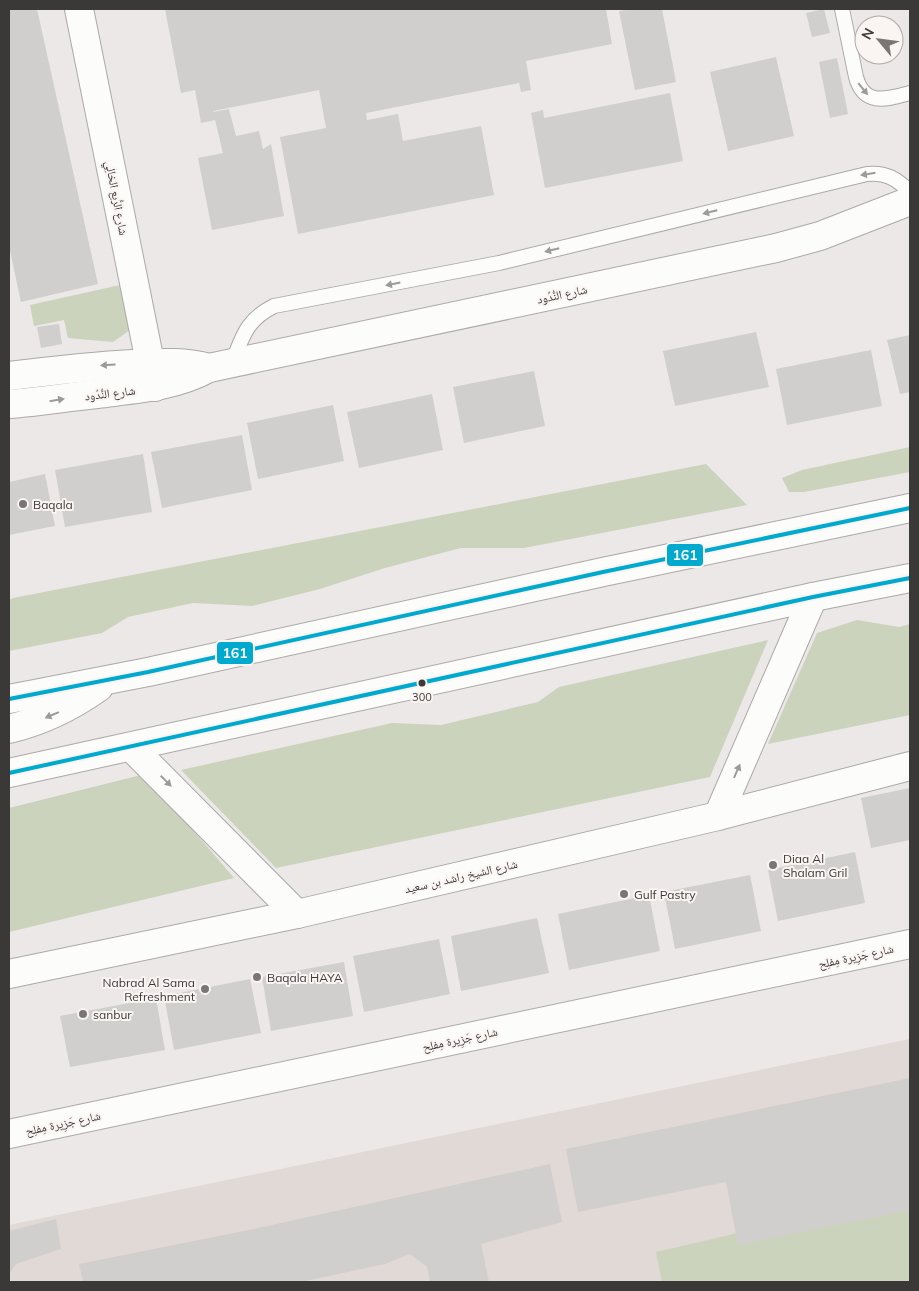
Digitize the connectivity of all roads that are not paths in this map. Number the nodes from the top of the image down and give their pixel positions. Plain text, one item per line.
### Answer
1 (79, 9) edge
2 (842, 9) edge
3 (910, 93) edge
4 (910, 192) edge
5 (910, 201) edge
6 (221, 366) junction
7 (153, 375) junction
8 (9, 376) edge
9 (9, 404) edge
10 (910, 508) edge
11 (910, 578) edge
12 (813, 597) junction
13 (108, 680) junction
14 (9, 699) edge
15 (9, 729) edge
16 (131, 747) junction
17 (910, 766) edge
18 (9, 773) edge
19 (718, 816) junction
20 (297, 914) junction
21 (910, 944) edge
22 (9, 974) edge
23 (9, 1134) edge

1 - 7 street, شارع الرُّبع الخالِي
2 -> 3 lane
4 -> 6 lane
5 - 6 street, شارع النُّدُود
6 - 7 street, شارع النُّدُود
7 -> 8 street, شارع النُّدُود
9 -> 7 street, شارع النُّدُود
10 - 13 street
11 - 12 street
12 - 16 street
19 -> 12 street
13 - 14 street
13 -> 15 street
16 - 18 street
16 -> 20 street
17 - 19 street, شارع الشيخ راشد بن سعيد
19 - 20 street, شارع الشيخ راشد بن سعيد
20 - 22 street, شارع الشيخ راشد بن سعيد
21 - 23 street, شارع جَزِيرة مِفلِح

